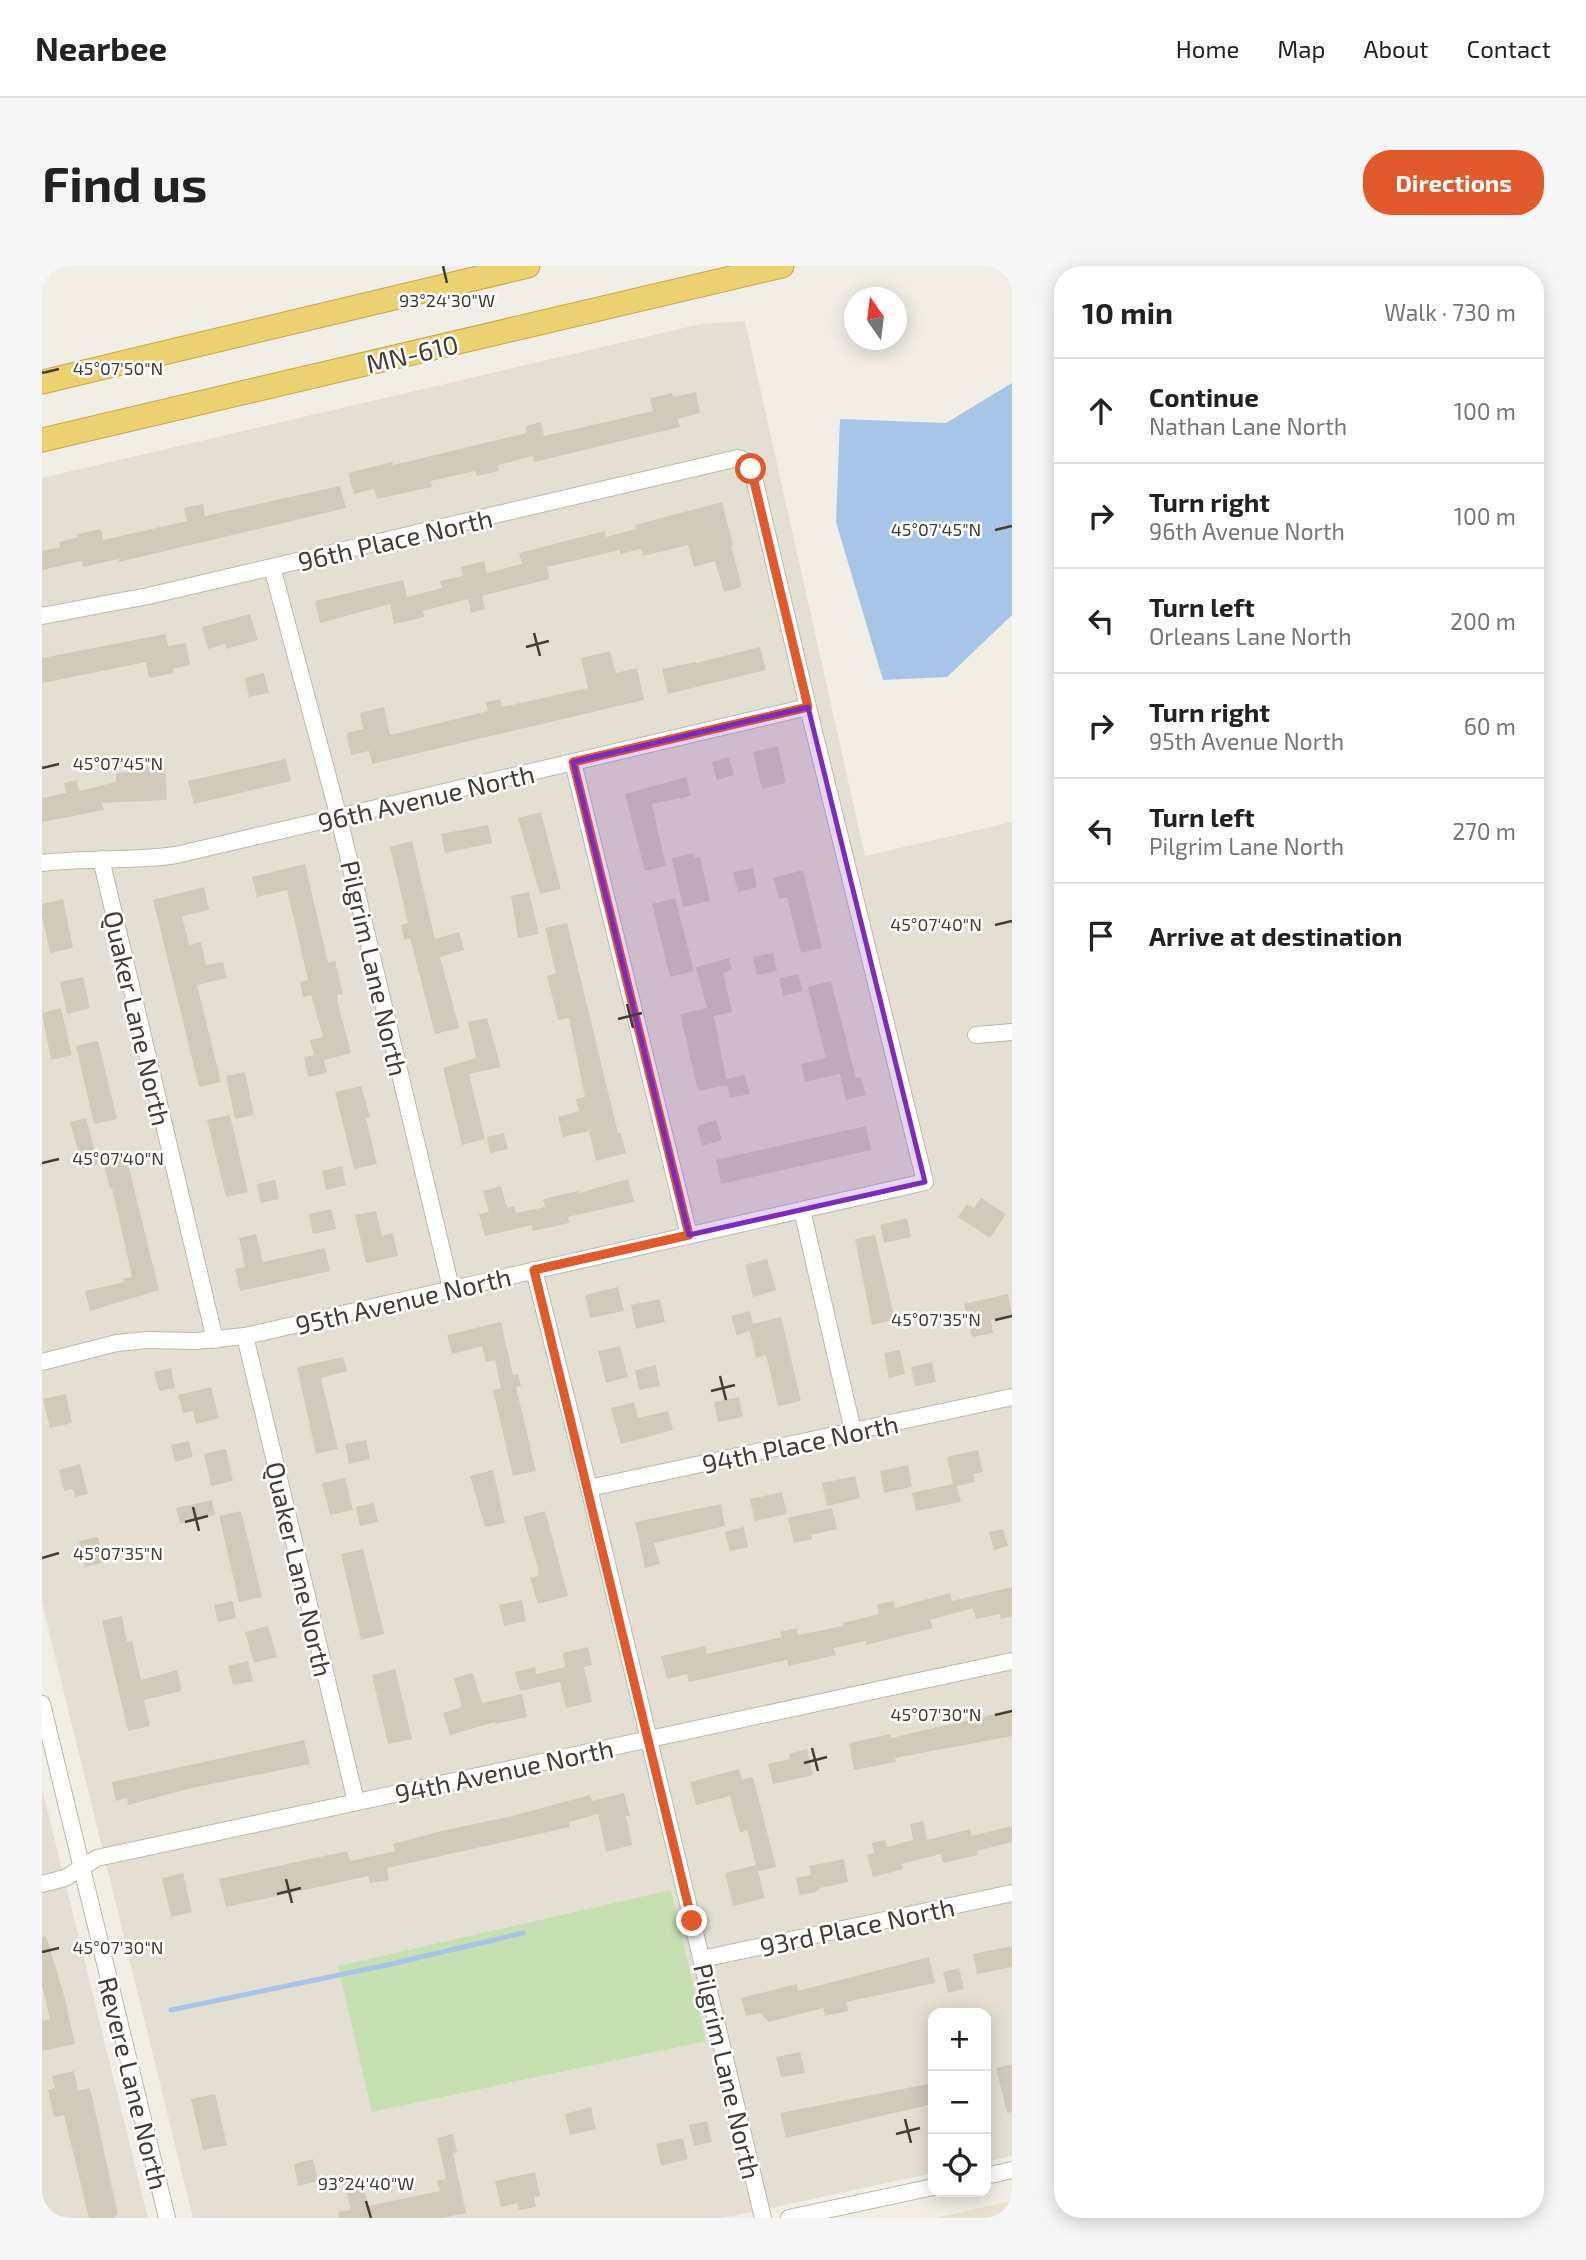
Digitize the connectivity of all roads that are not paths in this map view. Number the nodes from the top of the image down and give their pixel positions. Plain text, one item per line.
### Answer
1 (528, 266) edge
2 (782, 266) edge
3 (42, 382) edge
4 (42, 440) edge
5 (272, 567) junction
6 (42, 616) edge
7 (808, 707) junction
8 (573, 762) junction
9 (339, 818) junction
10 (101, 859) junction
11 (42, 863) edge
12 (1012, 1032) edge
13 (976, 1035) dead end
14 (802, 1210) junction
15 (689, 1235) junction
16 (534, 1270) junction
17 (451, 1288) junction
18 (245, 1336) junction
19 (215, 1340) junction
20 (42, 1362) edge
21 (1012, 1398) edge
22 (853, 1431) junction
23 (589, 1488) junction
24 (1012, 1661) edge
25 (42, 1704) edge
26 (648, 1739) junction
27 (356, 1802) junction
28 (82, 1868) junction
29 (42, 1884) edge
30 (1012, 1893) edge
31 (702, 1959) junction
32 (1012, 2170) edge
33 (991, 2175) edge
34 (928, 2188) edge
35 (167, 2218) edge
36 (763, 2218) edge
37 (789, 2218) edge

1 - 3 highway
2 - 4 highway, MN-610
5 - 6 street, 96th Place North
5 - 7 street, 96th Place North
5 - 9 street, Pilgrim Lane North
7 - 8 street, 96th Avenue North
7 - 14 street, 95th Avenue North
8 - 9 street, 96th Avenue North
8 - 15 street
9 - 10 street, 96th Avenue North
9 - 17 street, Pilgrim Lane North
10 - 11 street, 96th Avenue North
10 - 19 street, Quaker Lane North
12 - 13 street
14 - 15 street, 95th Avenue North
14 - 22 street
15 - 16 street, 95th Avenue North
16 - 17 street, 95th Avenue North
16 - 23 street, Pilgrim Lane North
17 - 18 street, 95th Avenue North
18 - 19 street, 95th Avenue North
18 - 27 street, Quaker Lane North
19 - 20 street, 95th Avenue North
21 - 22 street, 94th Place North
22 - 23 street, 94th Place North
23 - 26 street, Pilgrim Lane North
24 - 26 street, 94th Avenue North
25 - 28 street, Revere Lane North
26 - 27 street, 94th Avenue North
26 - 31 street, Pilgrim Lane North
27 - 28 street, 94th Avenue North
28 - 29 street, 94th Avenue North
28 - 35 street, Revere Lane North
30 - 31 street, 93rd Place North
31 - 36 street, Pilgrim Lane North
32 - 33 street
34 - 37 street

